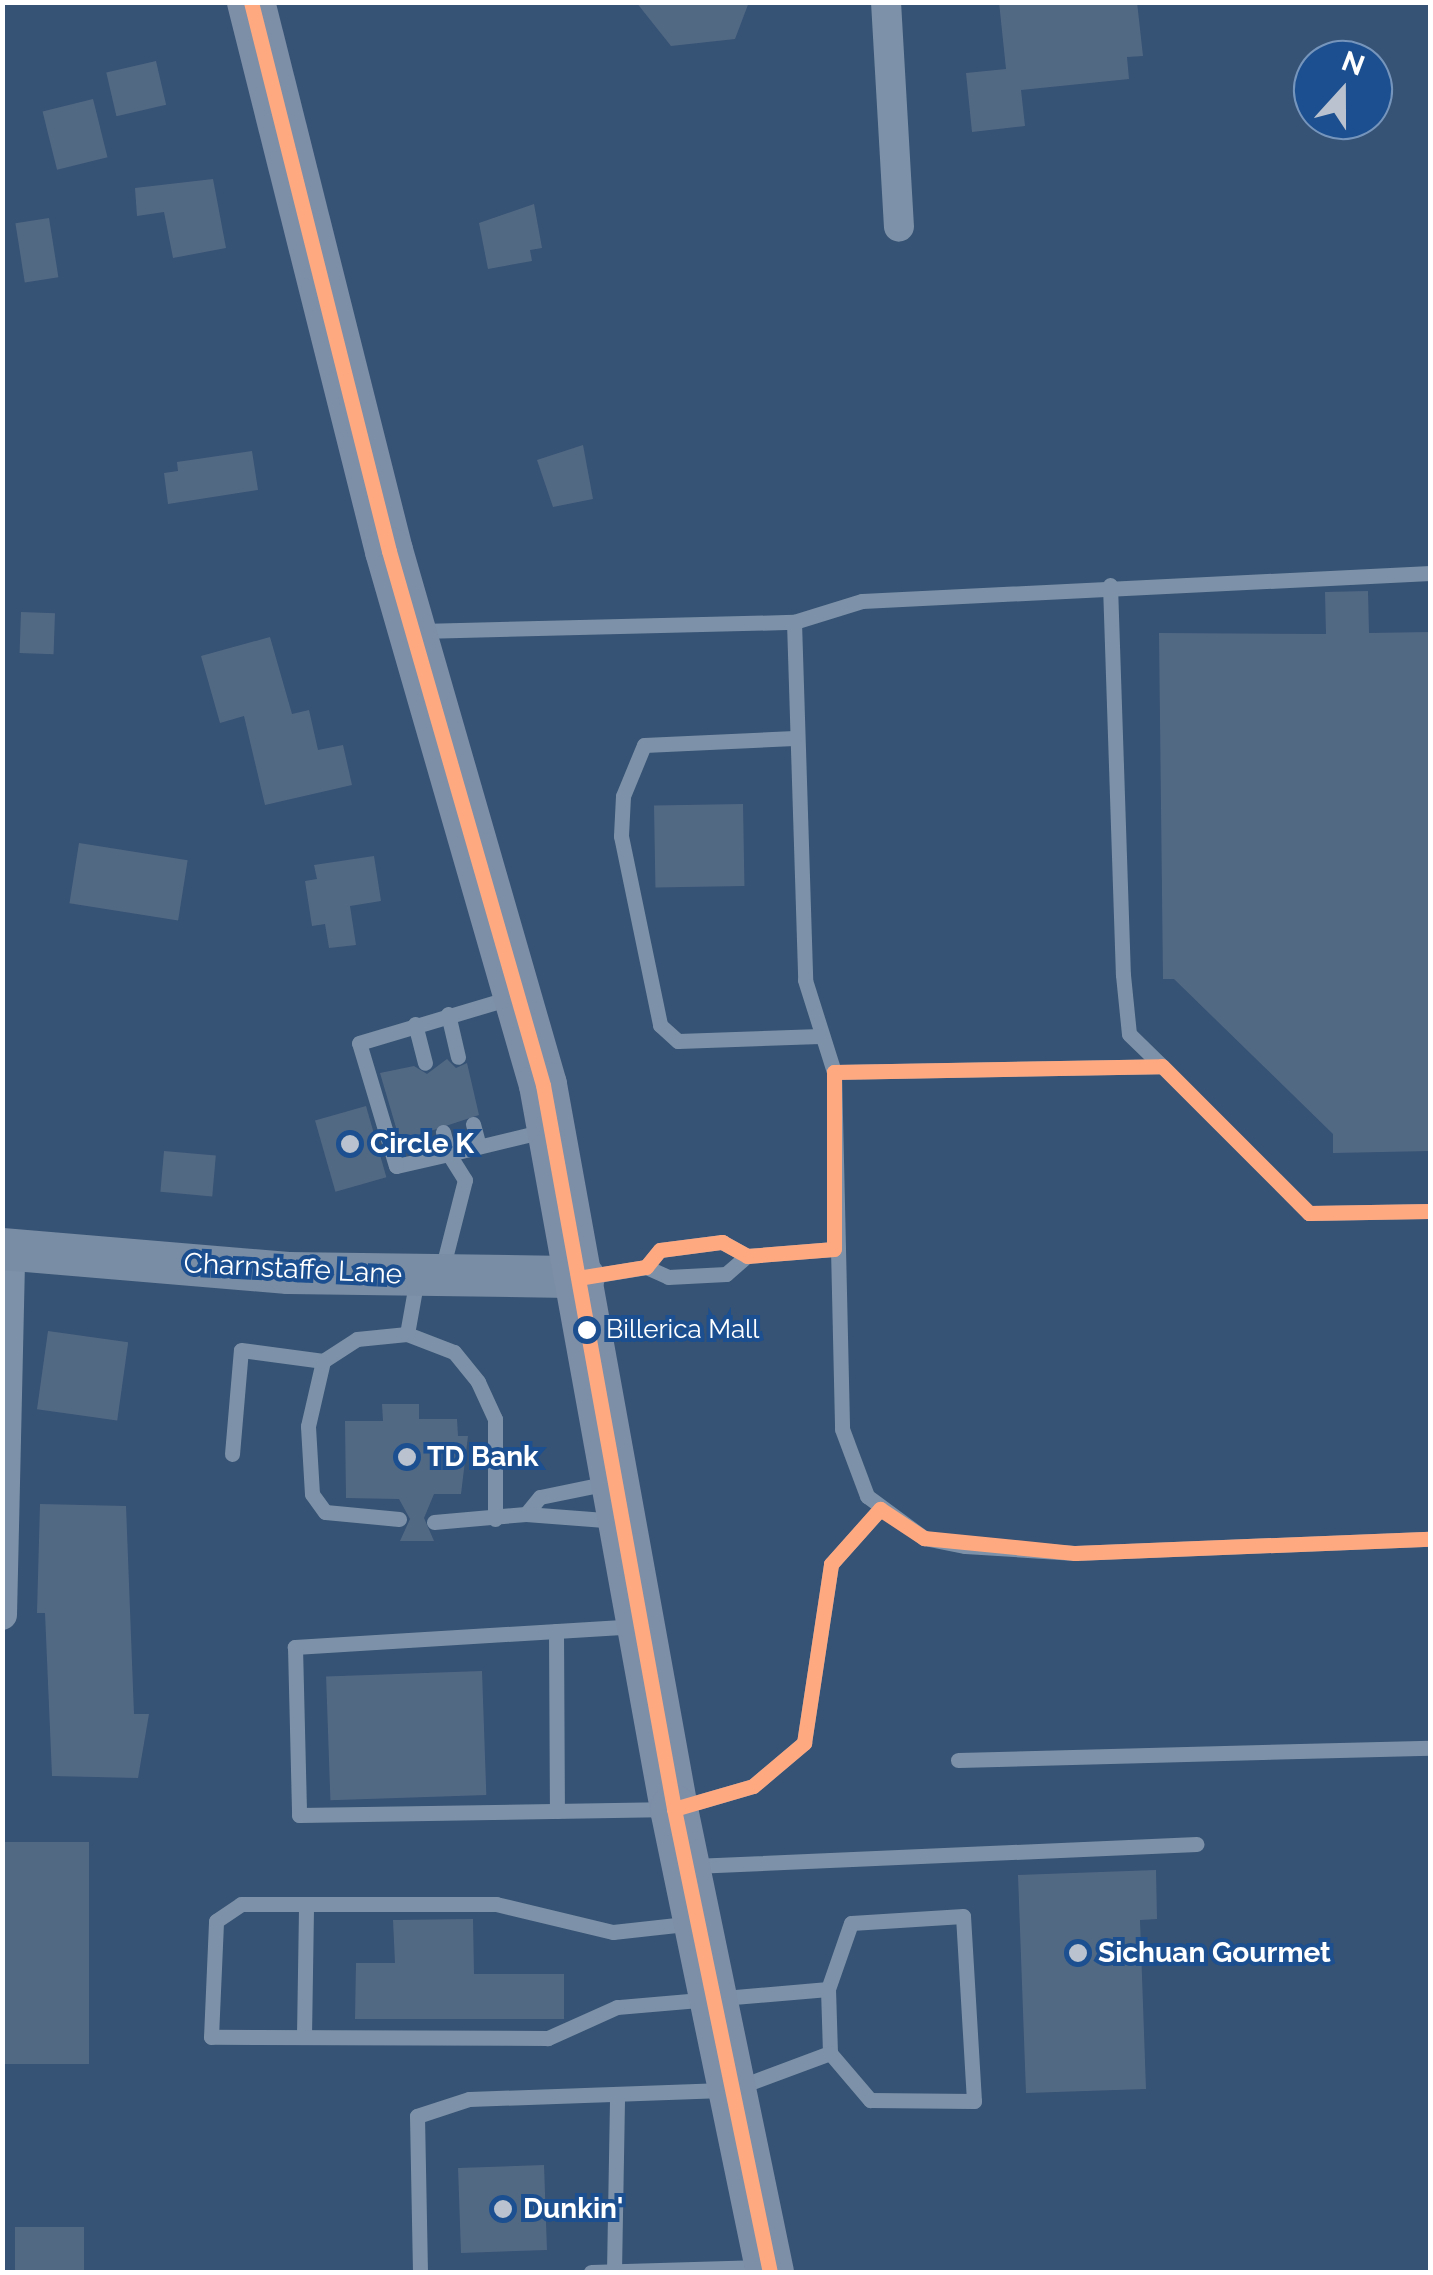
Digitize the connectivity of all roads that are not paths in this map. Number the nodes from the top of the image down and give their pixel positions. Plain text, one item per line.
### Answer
1 (252, 2) edge
2 (886, 2) edge
3 (899, 227) dead end
4 (1430, 573) edge
5 (1110, 586) junction
6 (794, 622) junction
7 (411, 631) junction
8 (794, 738) junction
9 (516, 996) junction
10 (448, 1014) junction
11 (415, 1024) junction
12 (820, 1036) junction
13 (458, 1057) dead end
14 (425, 1063) dead end
15 (1162, 1066) junction
16 (834, 1072) junction
17 (474, 1124) dead end
18 (552, 1129) junction
19 (442, 1132) dead end
20 (479, 1146) junction
21 (449, 1154) junction
22 (1430, 1211) edge
23 (6, 1249) edge
24 (834, 1249) junction
25 (747, 1256) junction
26 (646, 1268) junction
27 (429, 1276) junction
28 (584, 1277) junction
29 (406, 1334) junction
30 (323, 1361) junction
31 (232, 1454) dead end
32 (624, 1501) junction
33 (880, 1509) junction
34 (526, 1514) junction
35 (400, 1519) dead end
36 (495, 1520) junction
37 (434, 1522) dead end
38 (1430, 1539) edge
39 (2, 1615) edge
40 (646, 1626) junction
41 (556, 1632) junction
42 (1430, 1748) edge
43 (958, 1760) dead end
44 (674, 1809) junction
45 (557, 1811) junction
46 (1197, 1844) dead end
47 (689, 1866) junction
48 (306, 1904) junction
49 (698, 1923) junction
50 (828, 1989) junction
51 (716, 1997) junction
52 (304, 2036) junction
53 (830, 2053) junction
54 (731, 2090) junction
55 (616, 2098) junction
56 (770, 2270) edge
57 (420, 2272) edge
58 (591, 2272) edge
59 (614, 2272) edge

1 - 7 main road
2 - 3 street
4 - 5 lane
5 - 6 lane
5 - 15 lane
6 - 7 lane
6 - 8 lane
7 - 9 main road
8 - 12 lane
8 - 12 lane
9 - 10 lane
9 - 18 main road
10 - 11 lane
10 - 13 lane
11 - 14 lane
11 - 21 lane
12 - 16 lane
15 - 16 lane
15 - 22 lane
16 - 24 lane
17 - 20 lane
18 - 20 lane
18 - 28 main road
19 - 21 lane
20 - 21 lane
21 - 27 lane
23 - 27 main road, Charnstaffe Lane
23 - 39 street
24 - 25 lane
24 - 33 lane
25 - 26 lane
25 - 26 lane
26 - 28 lane
27 - 28 main road, Charnstaffe Lane
27 - 29 lane
28 - 32 main road
29 - 30 lane
29 - 36 lane
30 - 31 lane
30 - 35 lane
32 - 34 lane
32 - 34 lane
32 - 40 main road
33 - 38 lane
33 - 44 lane
34 - 36 lane
36 - 37 lane
40 - 41 lane
40 - 44 main road
41 - 45 lane
41 - 45 lane
42 - 43 lane
44 - 45 lane
44 - 47 main road
46 - 47 lane
47 - 49 main road
48 - 49 lane
48 - 52 lane
48 - 52 lane
49 - 51 main road
50 - 51 lane
50 - 53 lane
50 - 53 lane
51 - 52 lane
51 - 54 main road
53 - 54 lane
54 - 55 lane
54 - 56 main road
55 - 57 lane
55 - 59 lane
56 - 59 lane
58 - 59 lane

